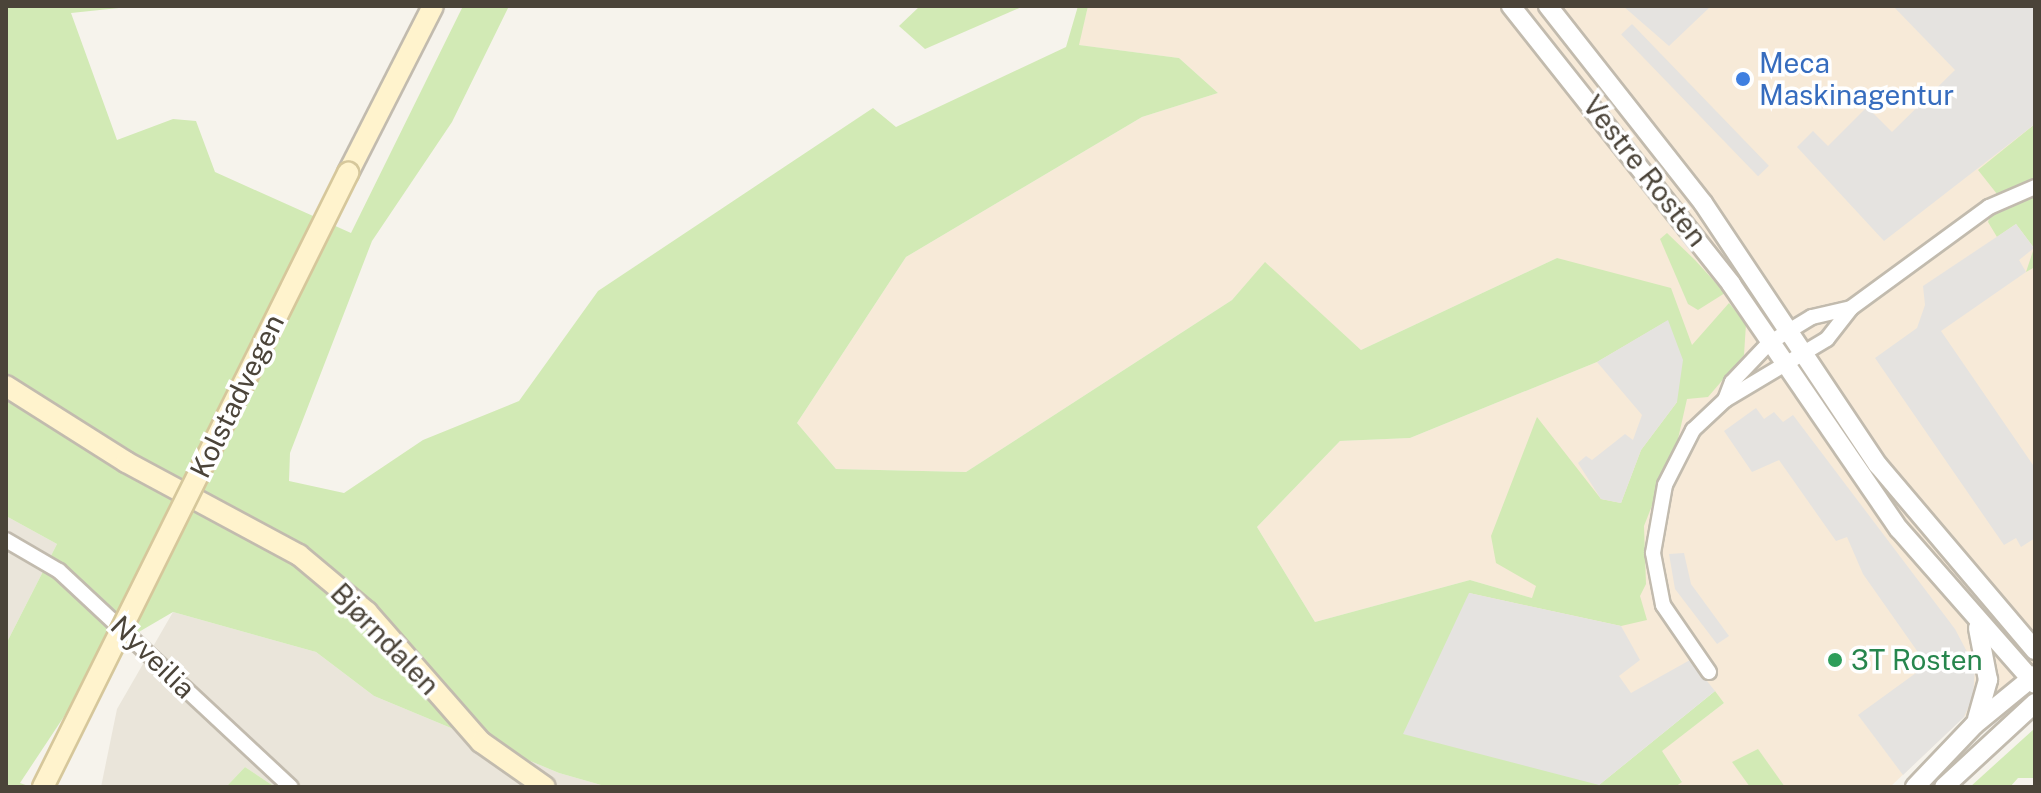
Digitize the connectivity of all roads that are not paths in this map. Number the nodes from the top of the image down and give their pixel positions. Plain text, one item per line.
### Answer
1 (433, 6) edge
2 (1511, 6) edge
3 (1551, 7) edge
4 (2035, 188) edge
5 (1851, 308) junction
6 (1789, 330) junction
7 (1769, 343) junction
8 (1805, 354) junction
9 (1784, 368) junction
10 (6, 386) edge
11 (1725, 400) junction
12 (6, 540) edge
13 (1976, 622) junction
14 (2035, 650) edge
15 (1709, 672) dead end
16 (2033, 678) edge
17 (2035, 703) edge
18 (1974, 725) junction
19 (43, 787) edge
20 (291, 787) edge
21 (545, 787) edge
22 (1915, 787) edge
23 (1944, 787) edge

1 - 19 main road, Kolstadvegen, bridge
2 - 7 street, Vestre Rosten
3 - 6 street, Vestre Rosten
4 - 5 street
5 - 6 street
5 - 8 street
6 - 7 street
6 - 8 street, Vestre Rosten
7 - 9 street, Vestre Rosten
7 - 11 street
8 - 9 street
8 - 14 street, Vestre Rosten
9 - 11 street
9 - 13 street, Vestre Rosten
10 - 21 main road, Bjørndalen
11 - 15 street
12 - 20 street, Nyveilia
13 - 16 street, Vestre Rosten
13 - 18 street
16 - 18 street
17 - 23 street
18 - 22 street

